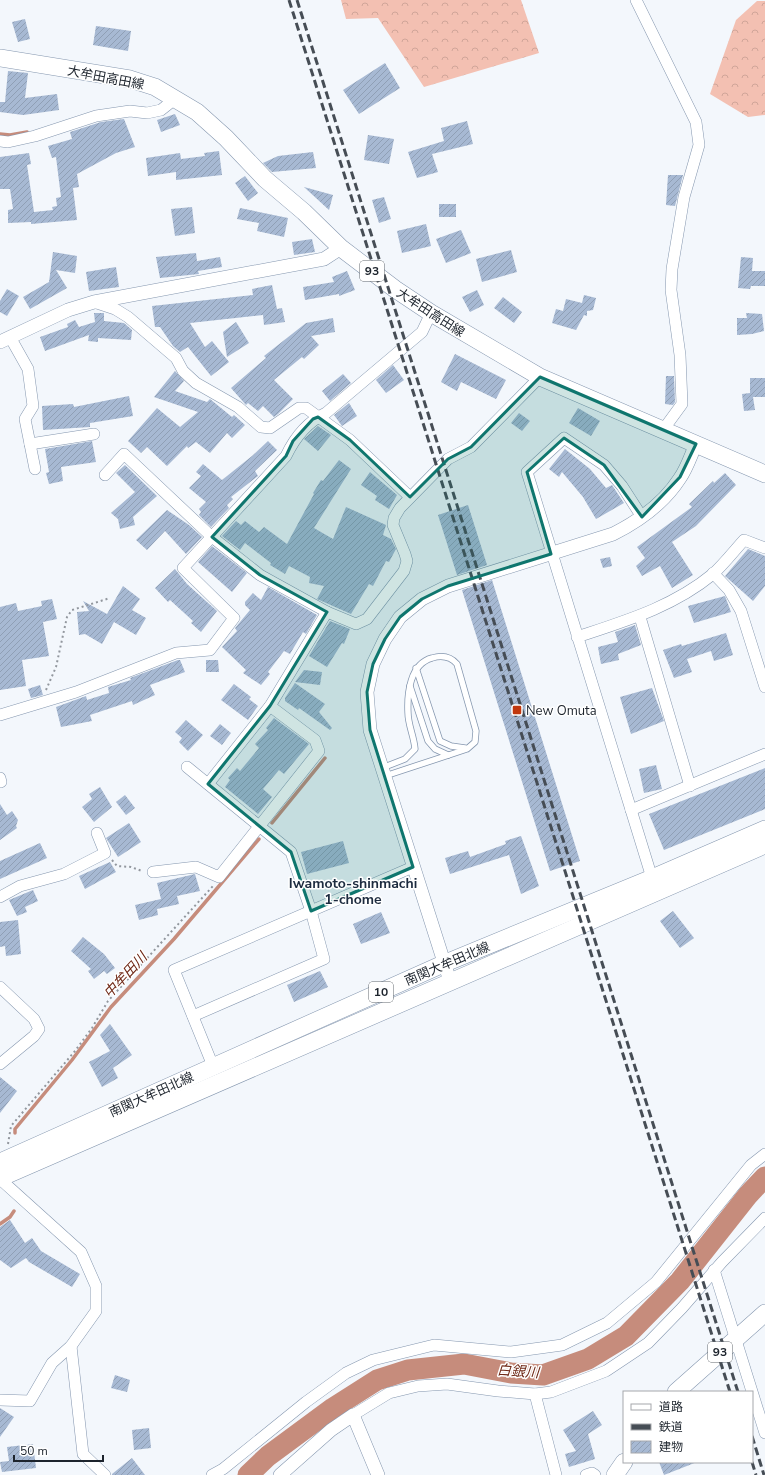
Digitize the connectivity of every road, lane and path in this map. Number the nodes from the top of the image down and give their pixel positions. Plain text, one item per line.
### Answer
1 (636, 0) edge
2 (1, 56) edge
3 (176, 98) junction
4 (0, 141) edge
5 (341, 248) junction
6 (94, 302) junction
7 (431, 313) junction
8 (5, 339) edge
9 (540, 377) junction
10 (318, 417) junction
11 (663, 430) junction
12 (94, 434) dead end
13 (30, 444) junction
14 (696, 444) junction
15 (35, 469) dead end
16 (765, 474) edge
17 (105, 475) dead end
18 (410, 497) junction
19 (642, 517) junction
20 (212, 537) junction
21 (765, 548) edge
22 (552, 554) junction
23 (713, 573) junction
24 (110, 598) dead end
25 (327, 612) junction
26 (640, 616) junction
27 (577, 637) junction
28 (416, 668) junction
29 (765, 685) edge
30 (410, 686) junction
31 (45, 701) junction
32 (270, 706) junction
33 (0, 715) edge
34 (467, 749) junction
35 (765, 754) edge
36 (448, 755) junction
37 (188, 767) dead end
38 (383, 772) junction
39 (208, 784) junction
40 (690, 786) junction
41 (631, 810) junction
42 (260, 827) junction
43 (765, 828) edge
44 (97, 833) dead end
45 (765, 845) edge
46 (105, 853) junction
47 (413, 867) junction
48 (153, 872) joint
49 (219, 877) junction
50 (652, 878) junction
51 (0, 897) edge
52 (311, 911) junction
53 (443, 964) junction
54 (450, 981) junction
55 (0, 988) edge
56 (193, 1016) junction
57 (0, 1064) edge
58 (213, 1066) junction
59 (765, 1154) edge
60 (2, 1161) edge
61 (0, 1179) edge
62 (765, 1218) edge
63 (714, 1270) junction
64 (765, 1313) edge
65 (734, 1339) junction
66 (71, 1346) junction
67 (677, 1391) edge
68 (535, 1394) junction
69 (0, 1400) edge
70 (758, 1402) edge
71 (353, 1415) junction
72 (765, 1433) edge
73 (623, 1463) edge
74 (105, 1475) edge
75 (212, 1475) edge
76 (280, 1475) edge
77 (378, 1475) edge
78 (556, 1475) edge
79 (586, 1475) edge
80 (595, 1475) edge
81 (615, 1475) edge

1 - 11 street
2 - 3 main road, 大牟田高田線 / 93
3 - 4 street
3 - 5 main road, 大牟田高田線 / 93
5 - 6 street
5 - 7 main road, 大牟田高田線 / 93
6 - 8 street
6 - 10 street
7 - 9 main road, 大牟田高田線 / 93
7 - 10 street
8 - 13 street
9 - 11 main road, 大牟田高田線 / 93
9 - 18 street
10 - 18 street
10 - 20 street
11 - 14 main road, 大牟田高田線 / 93
12 - 13 street
13 - 15 street
14 - 16 main road, 大牟田高田線 / 93
14 - 19 street
17 - 20 street
18 - 25 street
19 - 22 street
19 - 22 street
20 - 25 street
20 - 31 street
21 - 23 street
22 - 27 street
22 - 38 street
23 - 26 street
23 - 29 street
24 - 31 path
25 - 32 street
26 - 27 street
26 - 40 street
27 - 41 street
28 - 30 lane
28 - 34 lane
28 - 34 lane
30 - 36 lane
30 - 38 lane
31 - 33 street
32 - 39 street
32 - 42 street
34 - 36 lane
35 - 40 street
36 - 38 lane
37 - 39 street
38 - 47 street
39 - 42 street
40 - 41 street
41 - 50 street
42 - 49 street
42 - 52 street
43 - 50 main road, 南関大牟田北線 / 10
44 - 46 street
45 - 54 main road, 南関大牟田北線 / 10
46 - 48 path
46 - 51 street
47 - 52 street
47 - 53 street
48 - 49 street
49 - 60 path
50 - 53 main road, 南関大牟田北線 / 10
52 - 56 street
52 - 56 street
53 - 54 street
53 - 58 main road, 南関大牟田北線 / 10
54 - 61 main road, 南関大牟田北線 / 10
55 - 57 street
56 - 58 street
58 - 60 main road, 南関大牟田北線 / 10
59 - 75 street
61 - 66 street
62 - 63 street
63 - 65 street
63 - 68 street
64 - 65 main road, 93
65 - 67 main road, 93
65 - 70 street
66 - 69 street
66 - 74 street
68 - 71 street
68 - 78 street
70 - 72 street
71 - 76 street
71 - 77 street
73 - 81 main road
79 - 80 street

